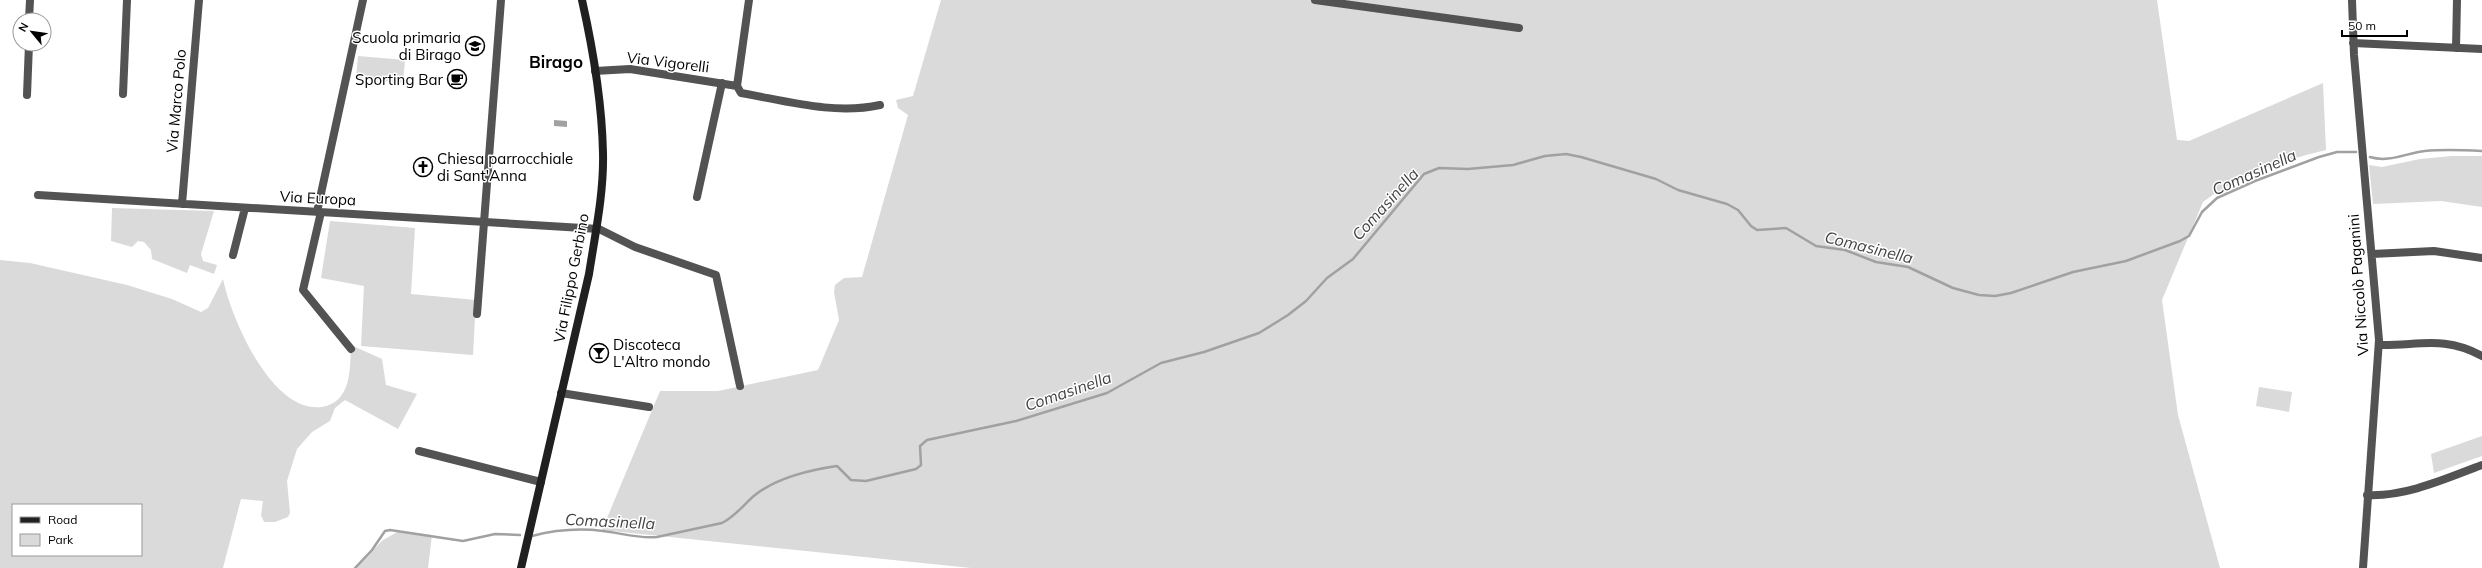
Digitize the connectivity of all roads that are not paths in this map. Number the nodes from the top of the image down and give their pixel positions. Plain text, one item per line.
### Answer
1 (30, 0) edge
2 (127, 0) edge
3 (199, 0) edge
4 (363, 0) edge
5 (500, 0) edge
6 (582, 0) edge
7 (749, 0) edge
8 (1315, 0) edge
9 (2352, 0) edge
10 (2458, 0) edge
11 (29, 12) edge
12 (1519, 28) dead end
13 (2353, 43) junction
14 (2456, 48) junction
15 (2482, 49) edge
16 (29, 52) edge
17 (595, 71) junction
18 (722, 83) junction
19 (737, 86) junction
20 (124, 94) dead end
21 (27, 95) dead end
22 (880, 104) dead end
23 (38, 195) dead end
24 (697, 197) dead end
25 (182, 204) junction
26 (246, 208) junction
27 (319, 212) junction
28 (483, 222) junction
29 (596, 228) junction
30 (2372, 254) junction
31 (233, 255) dead end
32 (2482, 258) edge
33 (477, 314) dead end
34 (2378, 345) junction
35 (351, 349) dead end
36 (2482, 356) edge
37 (740, 386) dead end
38 (561, 393) junction
39 (649, 407) dead end
40 (419, 450) dead end
41 (2482, 465) edge
42 (541, 482) junction
43 (2368, 495) junction
44 (521, 568) edge
45 (2363, 568) edge

1 - 11 street
2 - 20 street
3 - 25 street, Via Marco Polo
4 - 27 street
5 - 28 street
6 - 17 street, Via Filippo Gerbino
7 - 19 street
8 - 12 street
9 - 13 street, Via Niccolò Paganini
10 - 14 street
13 - 14 street
13 - 30 street, Via Niccolò Paganini
14 - 15 street
16 - 21 street
17 - 18 street, Via Vigorelli
17 - 29 street, Via Filippo Gerbino
18 - 19 street, Via Vigorelli
18 - 24 street
19 - 22 street, Via Vigorelli
23 - 25 street, Via Europa
25 - 26 street, Via Europa
26 - 27 street, Via Europa
26 - 31 street
27 - 28 street, Via Europa
27 - 35 street
28 - 29 street, Via Europa
28 - 33 street
29 - 37 street
29 - 38 street, Via Filippo Gerbino
30 - 32 street
30 - 34 street, Via Niccolò Paganini
34 - 36 street
34 - 43 street, Via Niccolò Paganini
38 - 39 street
38 - 42 street, Via Filippo Gerbino
40 - 42 street
41 - 43 street
42 - 44 street, Via Filippo Gerbino
43 - 45 street, Via Niccolò Paganini

